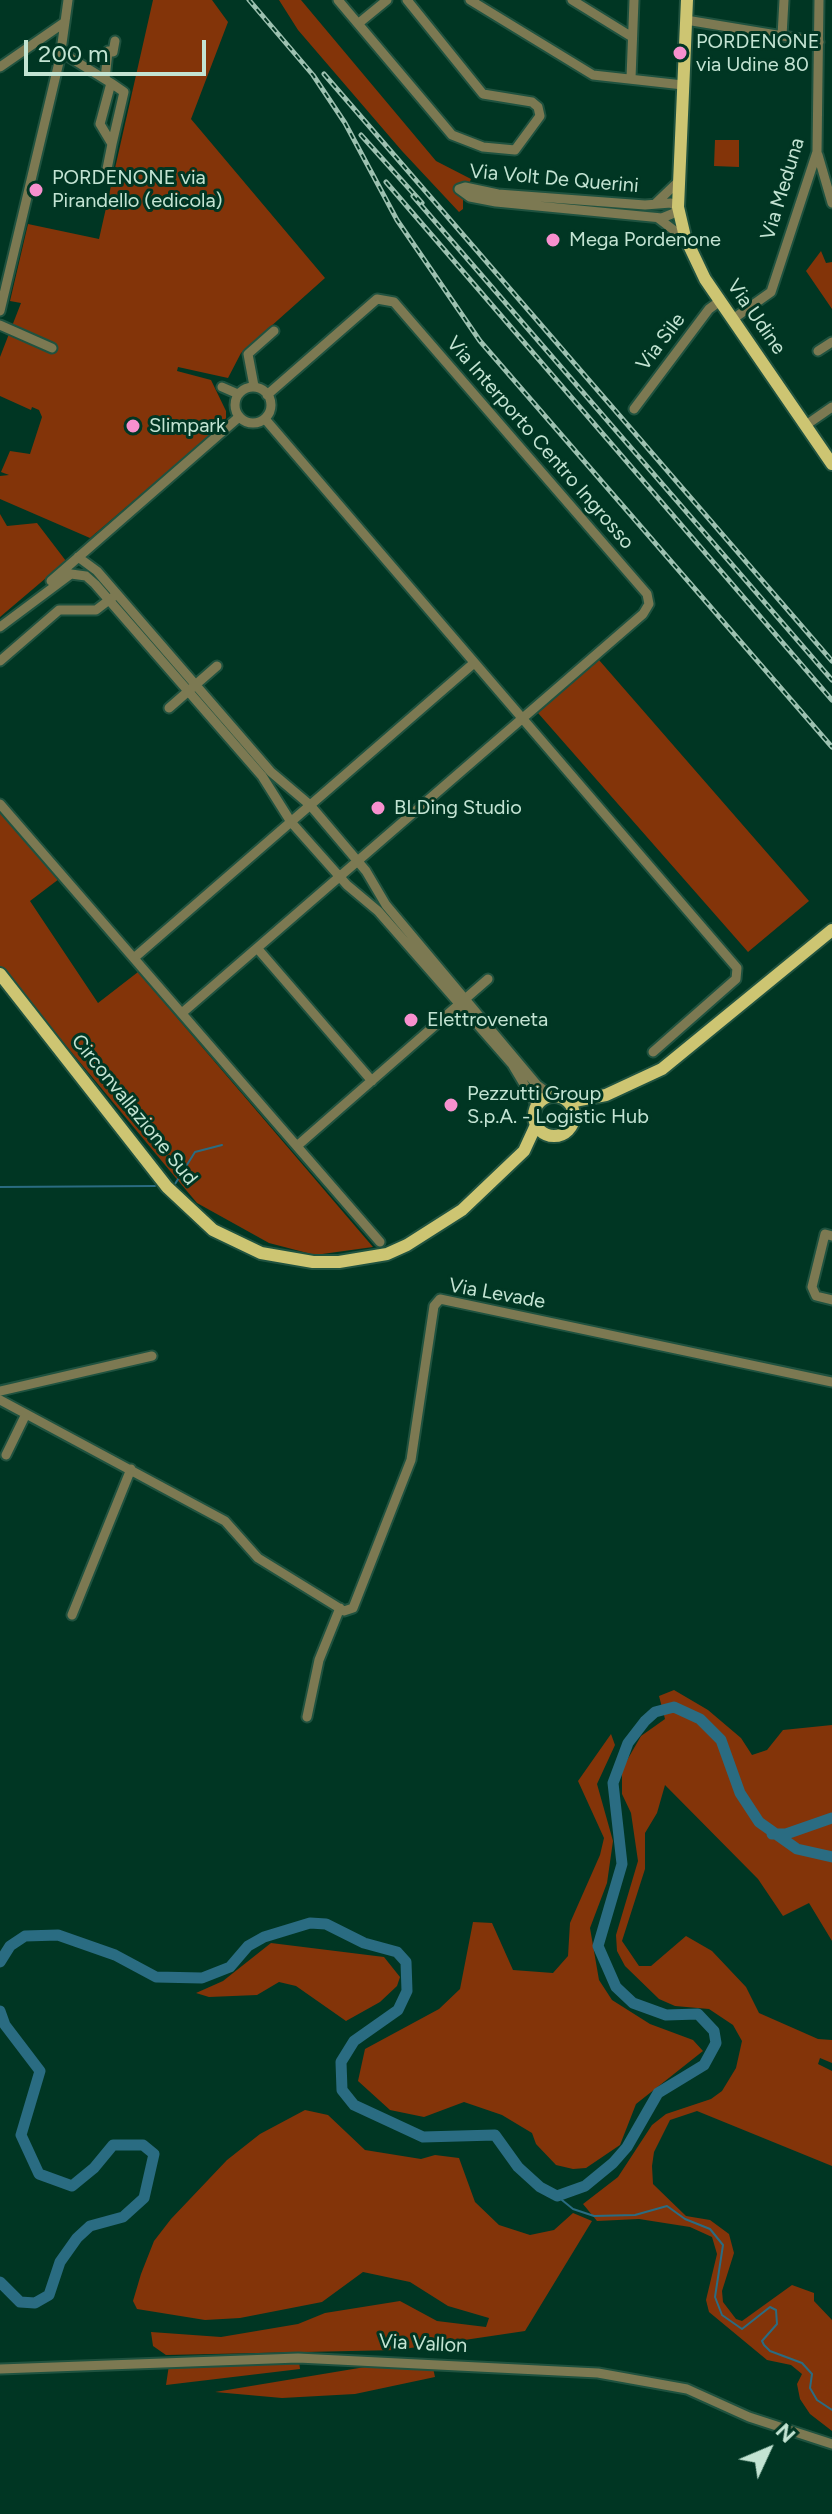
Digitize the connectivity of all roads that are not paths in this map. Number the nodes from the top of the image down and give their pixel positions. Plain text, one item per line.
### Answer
1 (338, 0) edge
2 (387, 0) edge
3 (407, 0) edge
4 (470, 0) edge
5 (634, 0) edge
6 (687, 0) edge
7 (784, 0) edge
8 (819, 0) edge
9 (576, 1) edge
10 (67, 2) edge
11 (686, 20) junction
12 (65, 22) junction
13 (359, 23) junction
14 (782, 36) junction
15 (632, 37) junction
16 (115, 41) dead end
17 (819, 42) junction
18 (61, 52) junction
19 (819, 59) junction
20 (832, 62) edge
21 (0, 67) edge
22 (631, 78) junction
23 (108, 81) junction
24 (683, 85) junction
25 (112, 144) junction
26 (817, 152) junction
27 (106, 174) dead end
28 (679, 181) junction
29 (526, 200) junction
30 (832, 203) edge
31 (652, 205) junction
32 (679, 209) junction
33 (655, 216) junction
34 (686, 239) junction
35 (720, 301) junction
36 (1, 307) edge
37 (733, 319) junction
38 (0, 325) edge
39 (274, 331) dead end
40 (832, 342) edge
41 (52, 348) dead end
42 (818, 351) dead end
43 (254, 386) junction
44 (222, 387) dead end
45 (238, 394) junction
46 (267, 395) junction
47 (832, 407) edge
48 (634, 409) dead end
49 (239, 417) junction
50 (265, 419) junction
51 (806, 425) junction
52 (832, 464) edge
53 (96, 542) junction
54 (78, 557) junction
55 (97, 571) junction
56 (86, 576) junction
57 (113, 597) junction
58 (0, 626) edge
59 (0, 661) edge
60 (474, 663) junction
61 (217, 666) dead end
62 (191, 688) junction
63 (169, 708) dead end
64 (523, 718) junction
65 (0, 804) edge
66 (310, 805) junction
67 (291, 822) junction
68 (357, 861) junction
69 (339, 877) junction
70 (832, 930) edge
71 (257, 948) junction
72 (134, 958) junction
73 (0, 974) edge
74 (488, 979) dead end
75 (463, 1002) junction
76 (182, 1013) junction
77 (653, 1052) dead end
78 (372, 1081) junction
79 (606, 1095) junction
80 (552, 1096) junction
81 (569, 1102) junction
82 (537, 1106) junction
83 (575, 1117) junction
84 (536, 1125) junction
85 (547, 1135) junction
86 (297, 1146) junction
87 (524, 1151) junction
88 (832, 1236) edge
89 (380, 1242) dead end
90 (832, 1300) edge
91 (152, 1356) dead end
92 (832, 1382) edge
93 (0, 1391) edge
94 (0, 1400) edge
95 (26, 1414) junction
96 (6, 1455) dead end
97 (131, 1469) junction
98 (340, 1608) junction
99 (72, 1615) dead end
100 (307, 1717) dead end
101 (0, 2369) edge
102 (832, 2444) edge

1 - 13 street
2 - 13 street
3 - 13 street
4 - 22 street
5 - 15 street
6 - 11 main road, Via Udine
7 - 14 street
8 - 17 street, Via Meduna
9 - 15 street
10 - 12 street
11 - 14 street
11 - 24 main road, Via Udine
12 - 18 street
12 - 21 street
14 - 17 street
15 - 22 street
16 - 23 street
17 - 19 street, Via Meduna
18 - 23 street
18 - 36 street
19 - 20 street
19 - 26 street, Via Meduna
22 - 24 street
23 - 25 street
23 - 25 street
24 - 28 main road, Via Udine
25 - 27 street
26 - 30 street
26 - 37 street, Via Meduna
28 - 31 street, Via Volt De Querini
28 - 32 main road, Via Udine
29 - 29 street, Via Volt De Querini
29 - 31 street, Via Volt De Querini
29 - 33 street, Via Volt De Querini
31 - 32 street, Via Volt De Querini
32 - 33 street, Via Volt De Querini
32 - 34 main road, Via Udine
33 - 34 street, Via Volt De Querini
34 - 35 main road, Via Udine
35 - 37 main road, Via Udine
35 - 48 street, Via Sile
37 - 51 main road, Via Udine
38 - 41 street
39 - 43 street
40 - 42 street
43 - 45 street
43 - 46 street
44 - 45 street
45 - 49 street
46 - 50 street
46 - 64 street, Via Interporto Centro Ingrosso
47 - 51 street
49 - 50 street
49 - 53 street
50 - 60 street
51 - 52 main road, Via Udine
53 - 54 street
53 - 55 street
54 - 55 street
54 - 56 street
54 - 58 street
55 - 57 street
56 - 57 street
56 - 58 street
57 - 59 street
57 - 62 street
60 - 64 street
60 - 66 street
61 - 62 street
62 - 63 street
62 - 66 street
62 - 67 street
64 - 68 street, Via Interporto Centro Ingrosso
64 - 77 street
65 - 72 street
66 - 67 street
66 - 68 street
67 - 69 street
67 - 72 street
68 - 69 street, Via Interporto Centro Ingrosso
68 - 75 street
69 - 71 street, Via Interporto Centro Ingrosso
69 - 75 street
70 - 79 main road
71 - 76 street, Via Interporto Centro Ingrosso
71 - 78 street
72 - 76 street
73 - 87 main road, Circonvallazione Sud
74 - 75 street
75 - 78 street
75 - 80 street
75 - 82 street
76 - 86 street
78 - 86 street
79 - 81 main road
79 - 83 main road
80 - 81 main road
80 - 82 main road
81 - 83 main road
82 - 84 main road
83 - 85 main road
84 - 85 main road
84 - 87 main road, Circonvallazione Sud
85 - 87 main road
86 - 89 street
88 - 90 street
91 - 93 street
92 - 98 street, Via Levade
94 - 95 street
95 - 96 street
95 - 97 street
97 - 98 street
97 - 99 street
98 - 100 street
101 - 102 street, Via Vallon

